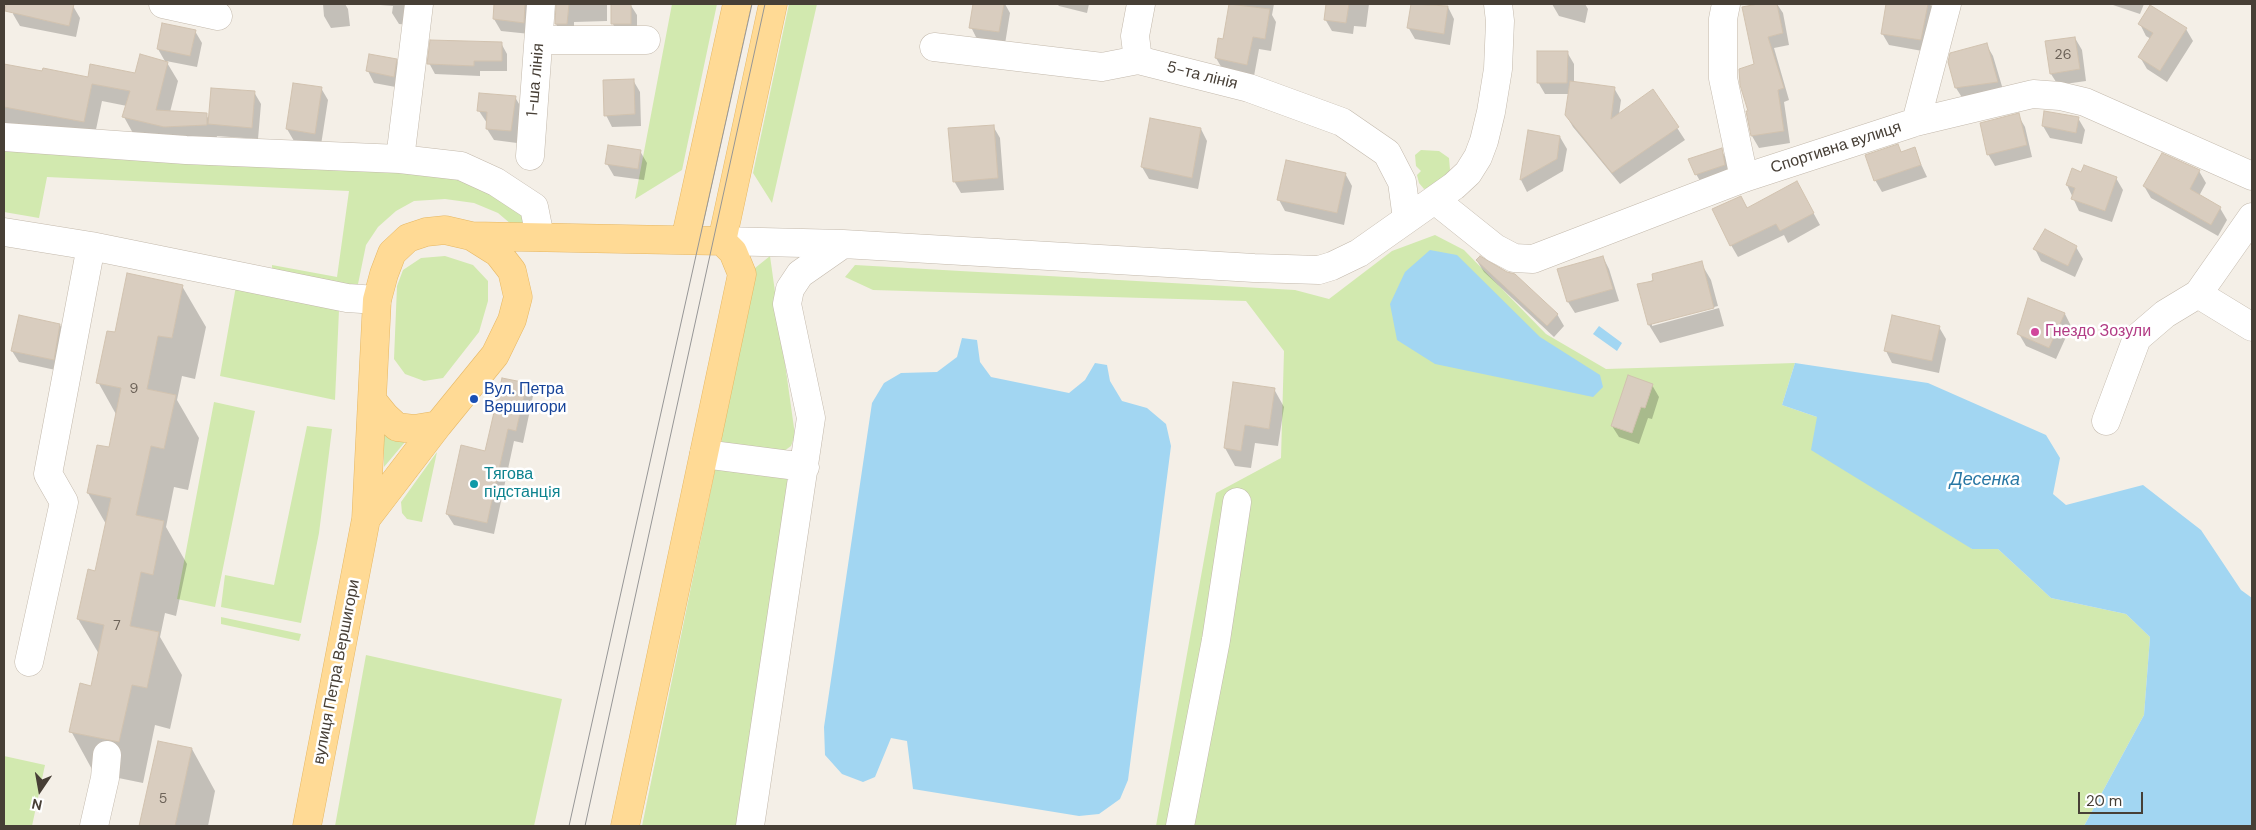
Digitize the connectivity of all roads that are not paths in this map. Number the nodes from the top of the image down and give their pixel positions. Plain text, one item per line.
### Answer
1 (162, 4) edge
2 (419, 4) edge
3 (541, 4) edge
4 (737, 4) edge
5 (774, 4) edge
6 (1141, 4) edge
7 (1498, 4) edge
8 (1726, 4) edge
9 (1947, 4) edge
10 (218, 16) dead end
11 (540, 40) junction
12 (646, 40) dead end
13 (934, 47) dead end
14 (1138, 60) junction
15 (1916, 122) junction
16 (4, 138) edge
17 (530, 156) dead end
18 (400, 159) junction
19 (2252, 176) edge
20 (1744, 178) junction
21 (1435, 200) junction
22 (2252, 217) edge
23 (1407, 219) junction
24 (4, 232) edge
25 (471, 236) junction
26 (548, 236) junction
27 (685, 240) junction
28 (722, 241) junction
29 (843, 244) junction
30 (91, 246) junction
31 (512, 271) junction
32 (2198, 294) junction
33 (377, 300) junction
34 (2252, 327) edge
35 (372, 400) junction
36 (2106, 421) dead end
37 (438, 425) junction
38 (704, 454) junction
39 (805, 467) junction
40 (1237, 502) dead end
41 (366, 519) junction
42 (30, 662) dead end
43 (107, 755) dead end
44 (94, 826) edge
45 (308, 826) edge
46 (625, 826) edge
47 (750, 826) edge
48 (1180, 826) edge

1 - 10 street
2 - 18 street
3 - 11 street, 1-ша лінія
4 - 27 main road
5 - 28 main road
6 - 14 street
7 - 21 street
8 - 20 street
9 - 15 street
11 - 12 street
11 - 17 street, 1-ша лінія
13 - 14 street, 5-та лінія
14 - 23 street, 5-та лінія
15 - 19 street, Спортивна вулиця
15 - 20 street, Спортивна вулиця
16 - 18 street
18 - 26 street
20 - 21 street, Спортивна вулиця
21 - 23 street
22 - 32 street
23 - 29 street
24 - 30 street
25 - 26 main road
25 - 31 main road
25 - 33 main road
26 - 27 main road
26 - 31 main road
27 - 28 main road
28 - 29 street
28 - 38 main road
29 - 39 street
30 - 33 street
30 - 42 street
31 - 37 main road
32 - 34 street
32 - 36 street
33 - 35 main road
35 - 37 main road
35 - 41 main road, вулиця Петра Вершигори
37 - 41 main road, вулиця Петра Вершигори
38 - 39 street
38 - 46 main road
39 - 47 street
40 - 48 street
41 - 45 main road, вулиця Петра Вершигори
43 - 44 street

